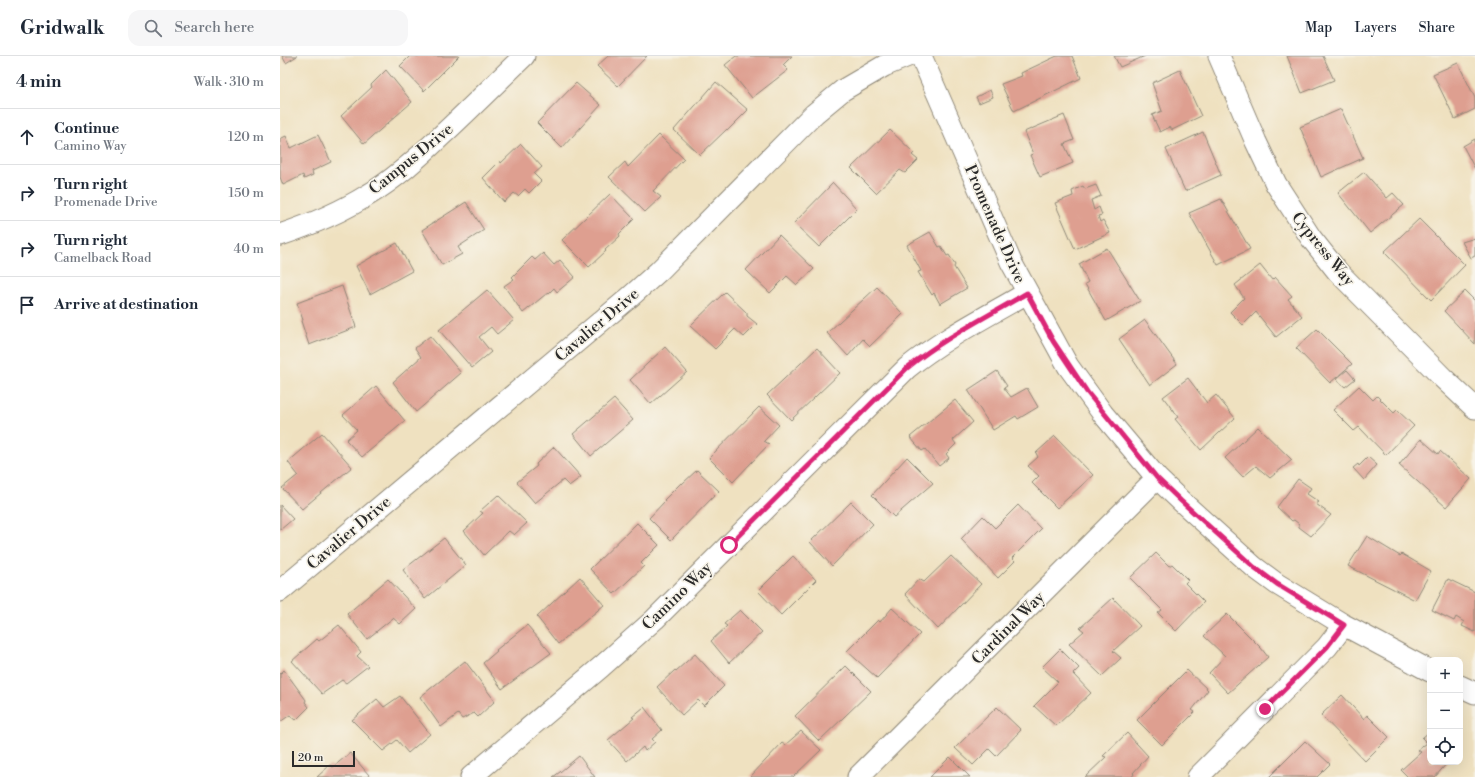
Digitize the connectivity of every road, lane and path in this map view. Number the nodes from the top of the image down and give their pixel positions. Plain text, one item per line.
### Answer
1 (524, 56) edge
2 (908, 56) edge
3 (921, 56) edge
4 (1219, 56) edge
5 (280, 236) edge
6 (1027, 293) junction
7 (1475, 408) edge
8 (1157, 478) junction
9 (280, 591) edge
10 (1344, 625) junction
11 (1427, 669) edge
12 (1463, 687) edge
13 (1475, 693) edge
14 (471, 777) edge
15 (858, 777) edge
16 (1198, 777) edge

1 - 5 street, Campus Drive
2 - 9 street, Cavalier Drive
3 - 6 street, Promenade Drive
4 - 7 street, Cypress Way
6 - 8 street, Promenade Drive
6 - 14 street, Camino Way
8 - 10 street, Promenade Drive
8 - 15 street, Cardinal Way
10 - 11 street, Promenade Drive
10 - 16 street
12 - 13 street

